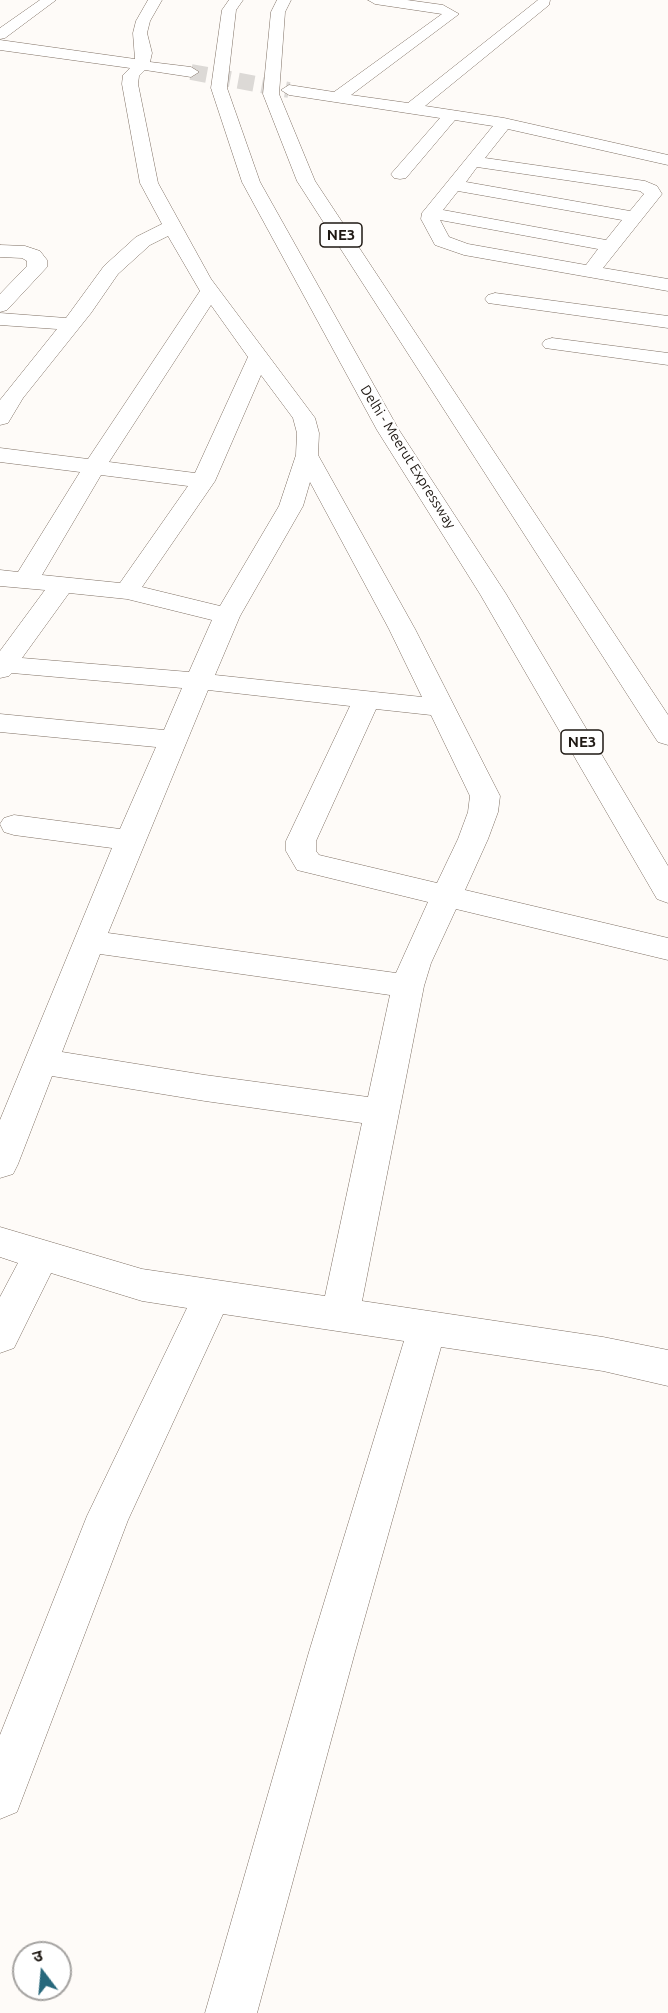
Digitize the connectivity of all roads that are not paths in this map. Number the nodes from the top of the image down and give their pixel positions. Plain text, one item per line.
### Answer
1 (49, 0) edge
2 (155, 0) edge
3 (236, 0) edge
4 (284, 0) edge
5 (375, 0) edge
6 (544, 2) dead end
7 (0, 35) edge
8 (0, 45) edge
9 (142, 65) junction
10 (191, 72) tunnel mouth
11 (289, 90) tunnel mouth
12 (338, 97) junction
13 (412, 108) junction
14 (452, 114) junction
15 (504, 123) junction
16 (641, 154) junction
17 (668, 160) edge
18 (472, 162) junction
19 (400, 174) dead end
20 (606, 181) junction
21 (454, 185) junction
22 (431, 213) junction
23 (634, 217) junction
24 (171, 227) junction
25 (611, 246) junction
26 (0, 251) edge
27 (590, 272) junction
28 (668, 285) edge
29 (210, 291) junction
30 (495, 299) dead end
31 (0, 306) edge
32 (0, 319) edge
33 (668, 322) edge
34 (70, 324) junction
35 (552, 344) dead end
36 (259, 357) junction
37 (668, 359) edge
38 (0, 418) edge
39 (0, 455) edge
40 (307, 455) junction
41 (95, 466) junction
42 (203, 481) junction
43 (13, 579) edge
44 (62, 584) junction
45 (127, 591) junction
46 (227, 616) junction
47 (2, 667) edge
48 (200, 681) junction
49 (367, 698) junction
50 (442, 708) junction
51 (0, 723) edge
52 (668, 736) edge
53 (174, 740) junction
54 (14, 825) dead end
55 (130, 840) junction
56 (668, 892) edge
57 (447, 894) junction
58 (91, 942) junction
59 (668, 949) edge
60 (408, 986) junction
61 (40, 1061) junction
62 (380, 1112) junction
63 (0, 1164) edge
64 (0, 1242) edge
65 (41, 1254) junction
66 (212, 1296) junction
67 (340, 1315) junction
68 (427, 1328) junction
69 (0, 1336) edge
70 (668, 1368) edge
71 (0, 1795) edge
72 (231, 2013) edge

1 - 7 main road
2 - 9 main road
3 - 56 main road, Delhi - Meerut Expressway / NE3
4 - 52 main road, NE3
5 - 12 main road
6 - 13 main road
8 - 9 main road
9 - 10 main road
9 - 24 main road
11 - 12 main road
12 - 13 main road
13 - 14 main road
14 - 15 main road
14 - 19 main road
15 - 16 main road
15 - 18 main road
16 - 17 main road
16 - 20 main road
18 - 20 main road
18 - 21 main road
20 - 23 main road
21 - 22 main road
21 - 23 main road
22 - 25 main road
22 - 27 main road
23 - 25 main road
24 - 29 main road
24 - 34 main road
25 - 27 main road
26 - 31 main road
27 - 28 main road
29 - 36 main road
29 - 41 main road
30 - 33 main road
32 - 34 main road
34 - 38 main road
35 - 37 main road
36 - 40 main road
36 - 42 main road
39 - 41 main road
40 - 46 main road
40 - 50 main road
41 - 42 main road
41 - 43 main road
42 - 45 main road
43 - 44 main road
44 - 45 main road
44 - 47 main road
45 - 46 main road
46 - 48 main road
47 - 48 main road
48 - 49 main road
48 - 53 main road
49 - 50 main road
49 - 57 main road
50 - 57 main road
51 - 53 main road
53 - 55 main road
54 - 55 main road
55 - 58 main road
57 - 59 main road
57 - 60 main road
58 - 60 main road
58 - 61 main road
60 - 62 main road
61 - 62 main road
61 - 63 main road
62 - 67 main road
64 - 65 main road
65 - 66 main road
65 - 69 main road
66 - 67 main road
66 - 71 main road
67 - 68 main road
68 - 70 main road
68 - 72 main road

